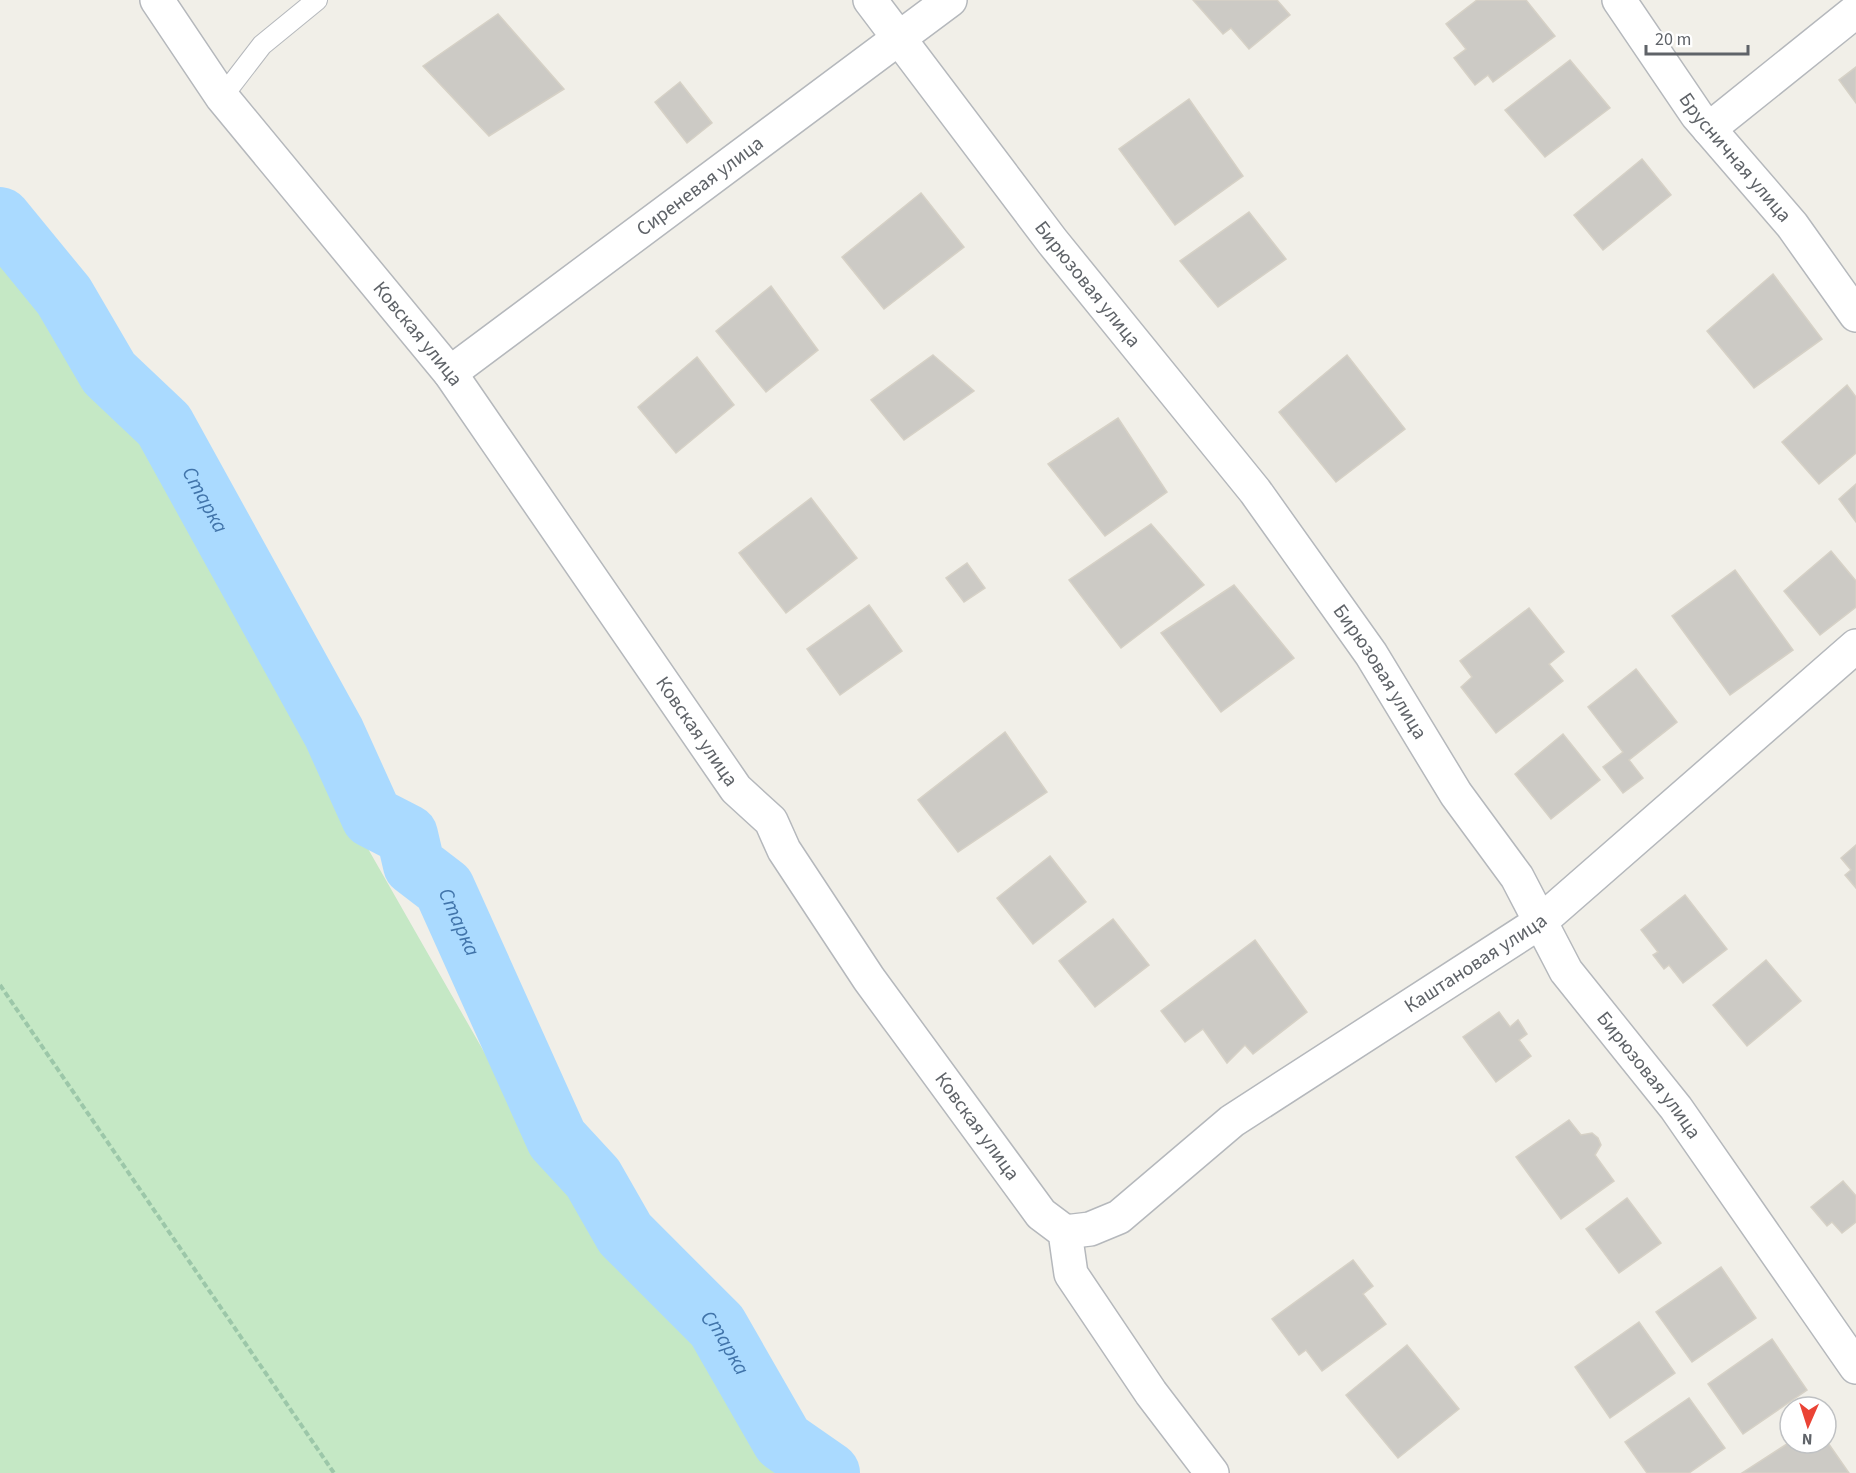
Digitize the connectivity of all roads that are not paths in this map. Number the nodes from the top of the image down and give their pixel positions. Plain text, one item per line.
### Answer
1 (157, 0) edge
2 (317, 0) edge
3 (870, 0) edge
4 (950, 0) edge
5 (1619, 0) edge
6 (1856, 11) edge
7 (898, 37) junction
8 (222, 97) junction
9 (1708, 129) junction
10 (1856, 315) edge
11 (450, 373) junction
12 (1856, 646) edge
13 (1540, 922) junction
14 (1065, 1233) junction
15 (1856, 1367) edge
16 (1212, 1473) edge

1 - 8 street, Ковская улица
2 - 8 lane
3 - 7 street, Бирюзовая улица
4 - 7 street, Сиреневая улица
5 - 9 street, Брусничная улица
6 - 9 street
7 - 11 street, Сиреневая улица
7 - 13 street, Бирюзовая улица
8 - 11 street, Ковская улица
9 - 10 street, Брусничная улица
11 - 14 street, Ковская улица
12 - 13 street, Каштановая улица
13 - 14 street, Каштановая улица
13 - 15 street, Бирюзовая улица
14 - 16 street

